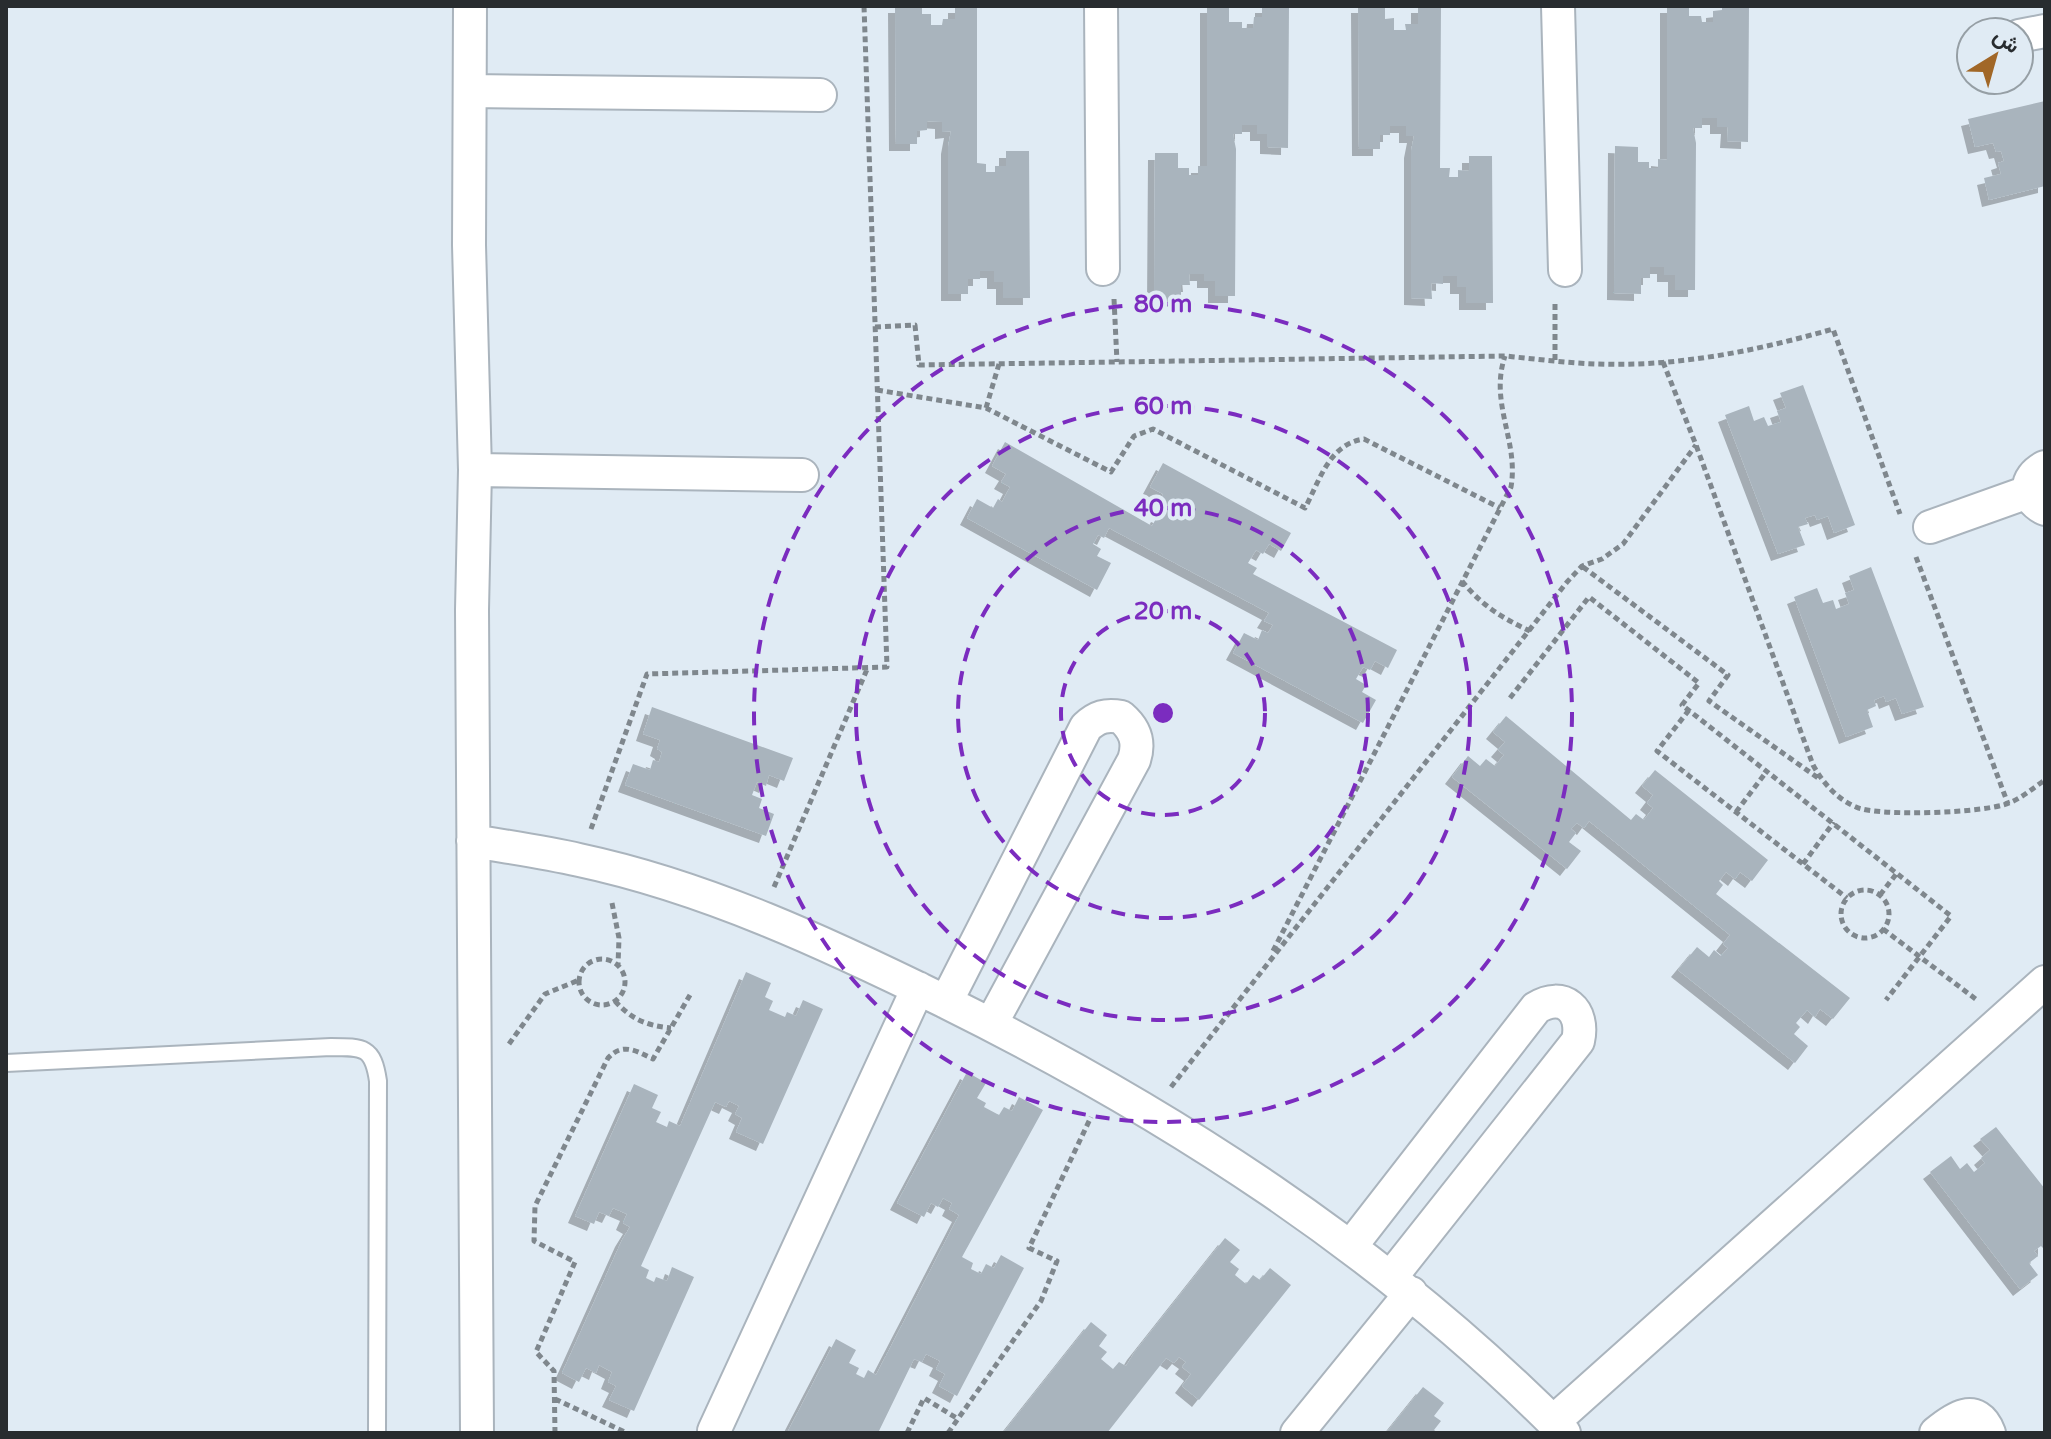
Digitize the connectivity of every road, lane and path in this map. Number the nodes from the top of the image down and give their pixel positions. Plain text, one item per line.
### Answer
1 (470, 6) edge
2 (1101, 6) edge
3 (1558, 6) edge
4 (471, 91) junction
5 (820, 95) dead end
6 (1103, 269) joint
7 (1565, 270) joint
8 (875, 327) dead end
9 (1505, 356) junction
10 (1555, 360) junction
11 (1117, 362) junction
12 (1663, 362) junction
13 (999, 364) junction
14 (877, 390) dead end
15 (986, 408) junction
16 (1696, 445) junction
17 (475, 470) junction
18 (802, 475) dead end
19 (2039, 489) edge
20 (1500, 508) junction
21 (1915, 533) junction
22 (1582, 566) junction
23 (1462, 581) junction
24 (1530, 631) junction
25 (868, 667) dead end
26 (1510, 698) dead end
27 (1689, 710) junction
28 (1767, 771) junction
29 (2045, 780) edge
30 (1824, 782) junction
31 (2008, 804) junction
32 (1736, 812) junction
33 (1834, 822) junction
34 (473, 841) junction
35 (1803, 864) junction
36 (604, 866) junction
37 (1897, 873) junction
38 (1880, 895) junction
39 (1847, 898) junction
40 (761, 919) junction
41 (1883, 929) junction
42 (1920, 956) junction
43 (1268, 961) junction
44 (618, 965) junction
45 (579, 980) junction
46 (2045, 982) edge
47 (690, 995) dead end
48 (932, 995) junction
49 (1886, 1000) dead end
50 (615, 1001) junction
51 (2003, 1020) junction
52 (991, 1024) junction
53 (671, 1028) junction
54 (6, 1063) edge
55 (1105, 1087) junction
56 (475, 1095) junction
57 (1151, 1114) junction
58 (1351, 1246) junction
59 (1401, 1285) junction
60 (555, 1399) junction
61 (958, 1419) junction
62 (1558, 1427) edge
63 (714, 1431) dead end
64 (377, 1433) edge
65 (477, 1433) edge
66 (555, 1433) edge
67 (627, 1433) edge
68 (907, 1433) edge
69 (948, 1433) edge
70 (1297, 1433) edge
71 (1936, 1433) edge
72 (1989, 1433) edge

1 - 4 street
2 - 6 street
3 - 7 street
4 - 5 street
4 - 17 street
6 - 11 path
7 - 10 path
8 - 13 path
9 - 10 path
9 - 11 path
9 - 20 path
10 - 12 path
11 - 13 path
12 - 16 path
12 - 21 path
13 - 15 path
14 - 15 path
15 - 20 path
16 - 22 path
16 - 30 path
17 - 18 street
17 - 34 street
19 - 21 street
20 - 23 path
21 - 31 path
22 - 24 path
22 - 30 path
23 - 24 path
23 - 43 path
24 - 43 path
25 - 40 path
26 - 27 path
27 - 28 path
27 - 32 path
28 - 32 path
28 - 33 path
29 - 31 path
30 - 31 path
32 - 35 path
33 - 35 path
33 - 37 path
34 - 36 street
34 - 56 street
35 - 39 path
36 - 40 street
36 - 44 path
37 - 38 path
37 - 42 path
38 - 39 path
38 - 41 path
39 - 41 path
40 - 48 street
41 - 42 path
42 - 49 path
42 - 51 path
43 - 57 path
44 - 45 path
44 - 50 path
45 - 50 path
45 - 56 path
46 - 51 street
47 - 53 path
48 - 52 street
48 - 52 street
48 - 63 street
50 - 53 path
51 - 62 street
52 - 55 street
53 - 60 path
54 - 64 lane
55 - 57 street
55 - 61 path
56 - 65 street
57 - 58 street
58 - 59 street
58 - 59 street
59 - 62 street
59 - 70 street
60 - 66 path
60 - 67 path
61 - 68 path
61 - 69 path
71 - 72 street

